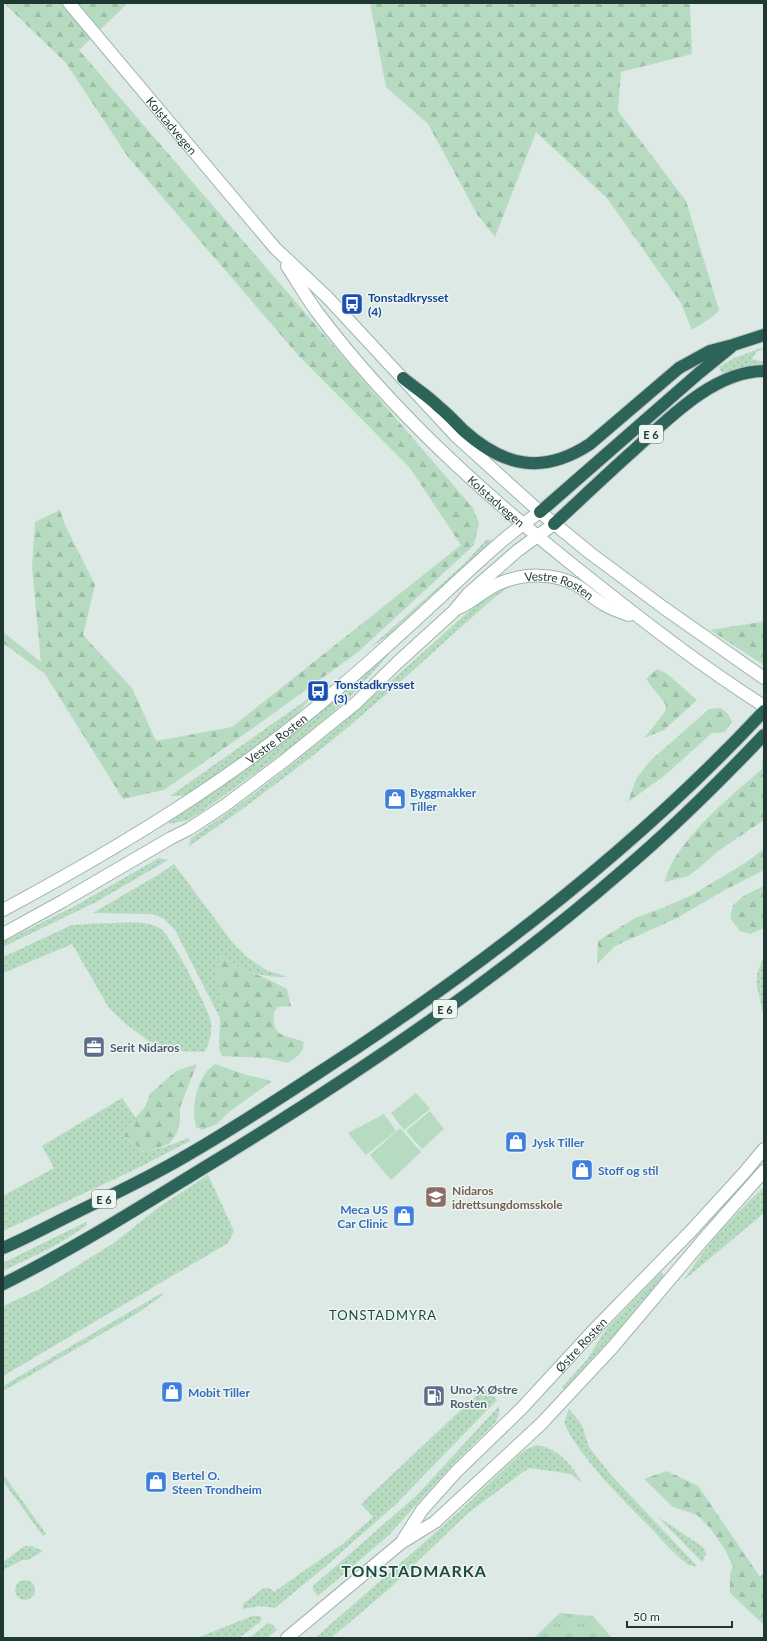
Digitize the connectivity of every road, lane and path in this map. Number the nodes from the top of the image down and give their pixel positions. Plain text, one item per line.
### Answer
1 (69, 3) edge
2 (275, 248) junction
3 (764, 335) edge
4 (733, 345) junction
5 (764, 371) edge
6 (403, 378) junction
7 (540, 512) junction
8 (522, 524) junction
9 (554, 524) junction
10 (537, 536) junction
11 (453, 612) junction
12 (643, 621) junction
13 (764, 678) edge
14 (764, 706) edge
15 (764, 711) edge
16 (764, 735) edge
17 (3, 910) edge
18 (3, 934) edge
19 (764, 1149) edge
20 (764, 1171) edge
21 (3, 1248) edge
22 (3, 1284) edge
23 (401, 1543) junction
24 (287, 1638) edge

1 - 2 main road, Kolstadvegen
2 - 6 main road, Kolstadvegen
2 - 8 main road, Kolstadvegen
3 - 4 highway, E 6
4 - 6 highway, E 6
4 - 7 highway, E 6
5 - 9 highway, E 6
6 - 7 main road, Kolstadvegen
7 - 8 main road, Vestre Rosten
7 - 9 main road, Kolstadvegen
8 - 10 main road, Kolstadvegen
8 - 17 main road, Vestre Rosten
9 - 10 main road, Vestre Rosten
9 - 13 main road, Kolstadvegen
10 - 11 main road, Vestre Rosten
10 - 12 main road, Kolstadvegen
11 - 12 main road, Vestre Rosten
11 - 18 main road, Vestre Rosten
12 - 14 main road, Kolstadvegen
15 - 21 highway, E 6
16 - 22 highway, E 6
19 - 23 main road, Østre Rosten
20 - 23 main road, Østre Rosten
23 - 24 main road, Østre Rosten

